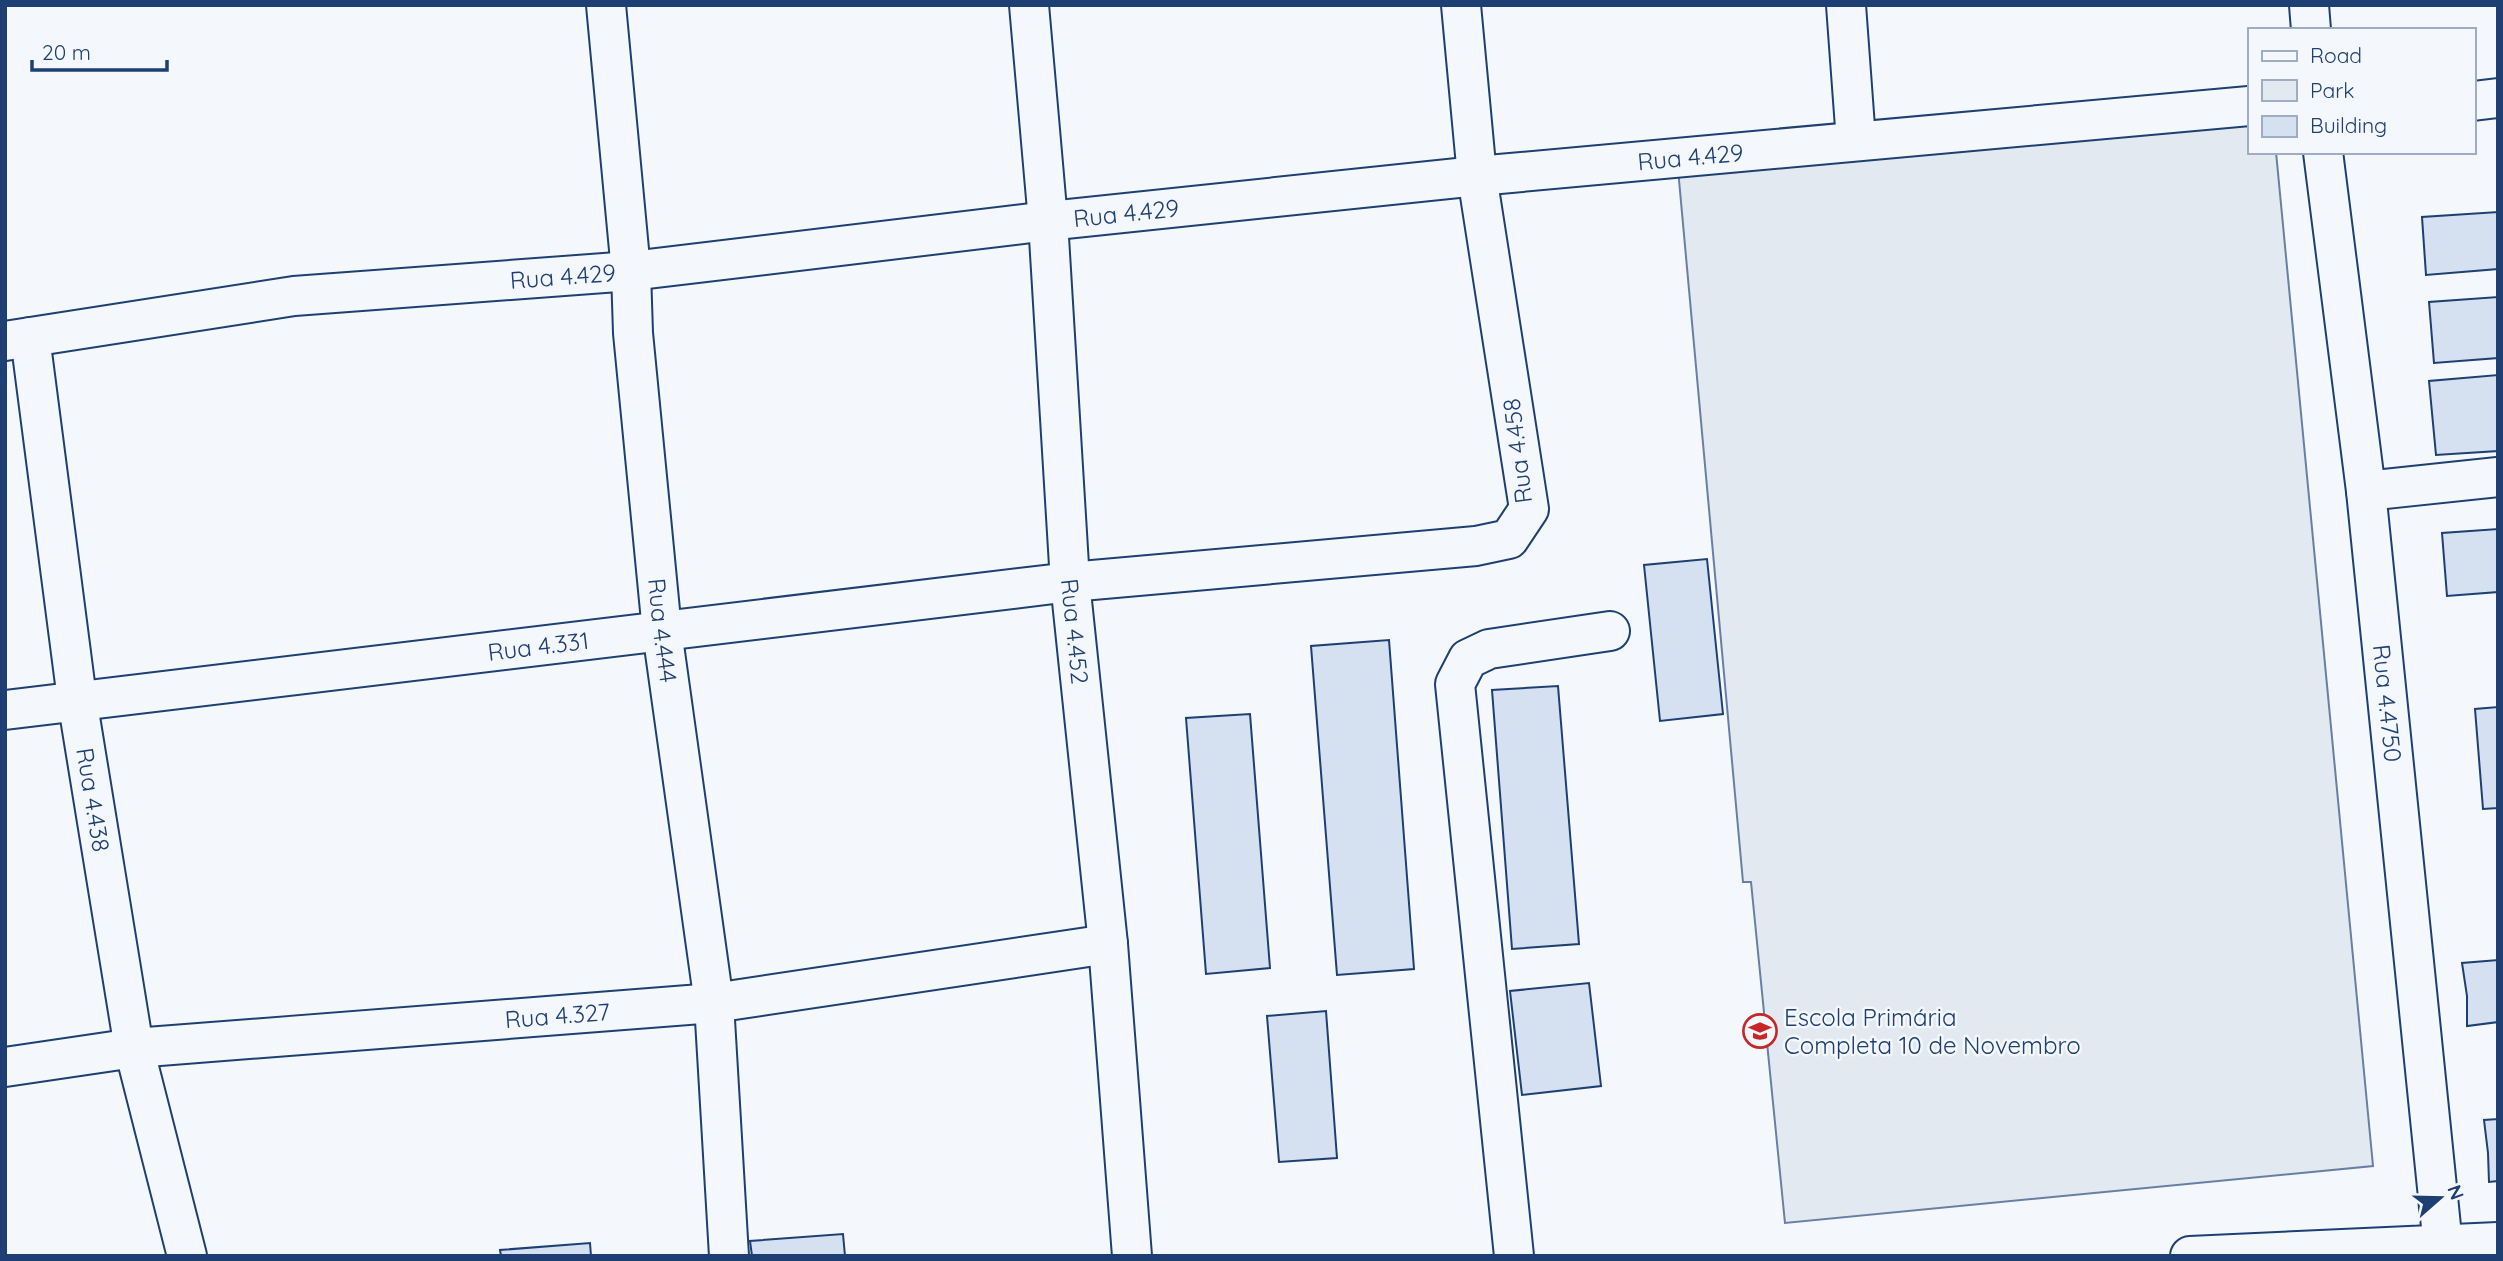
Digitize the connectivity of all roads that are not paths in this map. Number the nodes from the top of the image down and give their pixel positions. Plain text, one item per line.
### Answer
1 (607, 5) edge
2 (1030, 5) edge
3 (1461, 5) edge
4 (1846, 5) edge
5 (2309, 5) edge
6 (2311, 28) edge
7 (2498, 99) edge
8 (2475, 101) edge
9 (2248, 106) edge
10 (1856, 141) junction
11 (2323, 154) edge
12 (1477, 176) junction
13 (1048, 221) junction
14 (631, 271) junction
15 (18, 339) edge
16 (2498, 477) edge
17 (2366, 492) junction
18 (1070, 582) junction
19 (663, 631) junction
20 (1609, 631) dead end
21 (76, 699) junction
22 (5, 709) edge
23 (1108, 944) junction
24 (714, 1003) junction
25 (134, 1048) junction
26 (5, 1067) edge
27 (2498, 1242) edge
28 (2444, 1251) edge
29 (187, 1256) edge
30 (729, 1256) edge
31 (1132, 1256) edge
32 (1514, 1256) edge
33 (2190, 1256) edge

1 - 14 street, Rua 4.444
2 - 13 street, Rua 4.452
3 - 12 street, Rua 4.458
4 - 10 street
5 - 6 street
7 - 8 street
9 - 10 street, Rua 4.429
10 - 12 street, Rua 4.429
11 - 17 street, Rua 4.4750
12 - 13 street, Rua 4.429
12 - 18 street, Rua 4.458
13 - 14 street, Rua 4.429
13 - 18 street, Rua 4.452
14 - 15 street, Rua 4.429
14 - 19 street, Rua 4.444
15 - 21 street, Rua 4.438
16 - 17 street
17 - 28 street, Rua 4.4750
18 - 19 street, Rua 4.331
18 - 23 street, Rua 4.452
19 - 21 street, Rua 4.331
19 - 24 street, Rua 4.444
20 - 32 street
21 - 22 street, Rua 4.331
21 - 25 street, Rua 4.438
23 - 24 street, Rua 4.327
23 - 31 street, Rua 4.452
24 - 25 street, Rua 4.327
24 - 30 street, Rua 4.444
25 - 26 street, Rua 4.327
25 - 29 street, Rua 4.438
27 - 28 street
28 - 33 street

